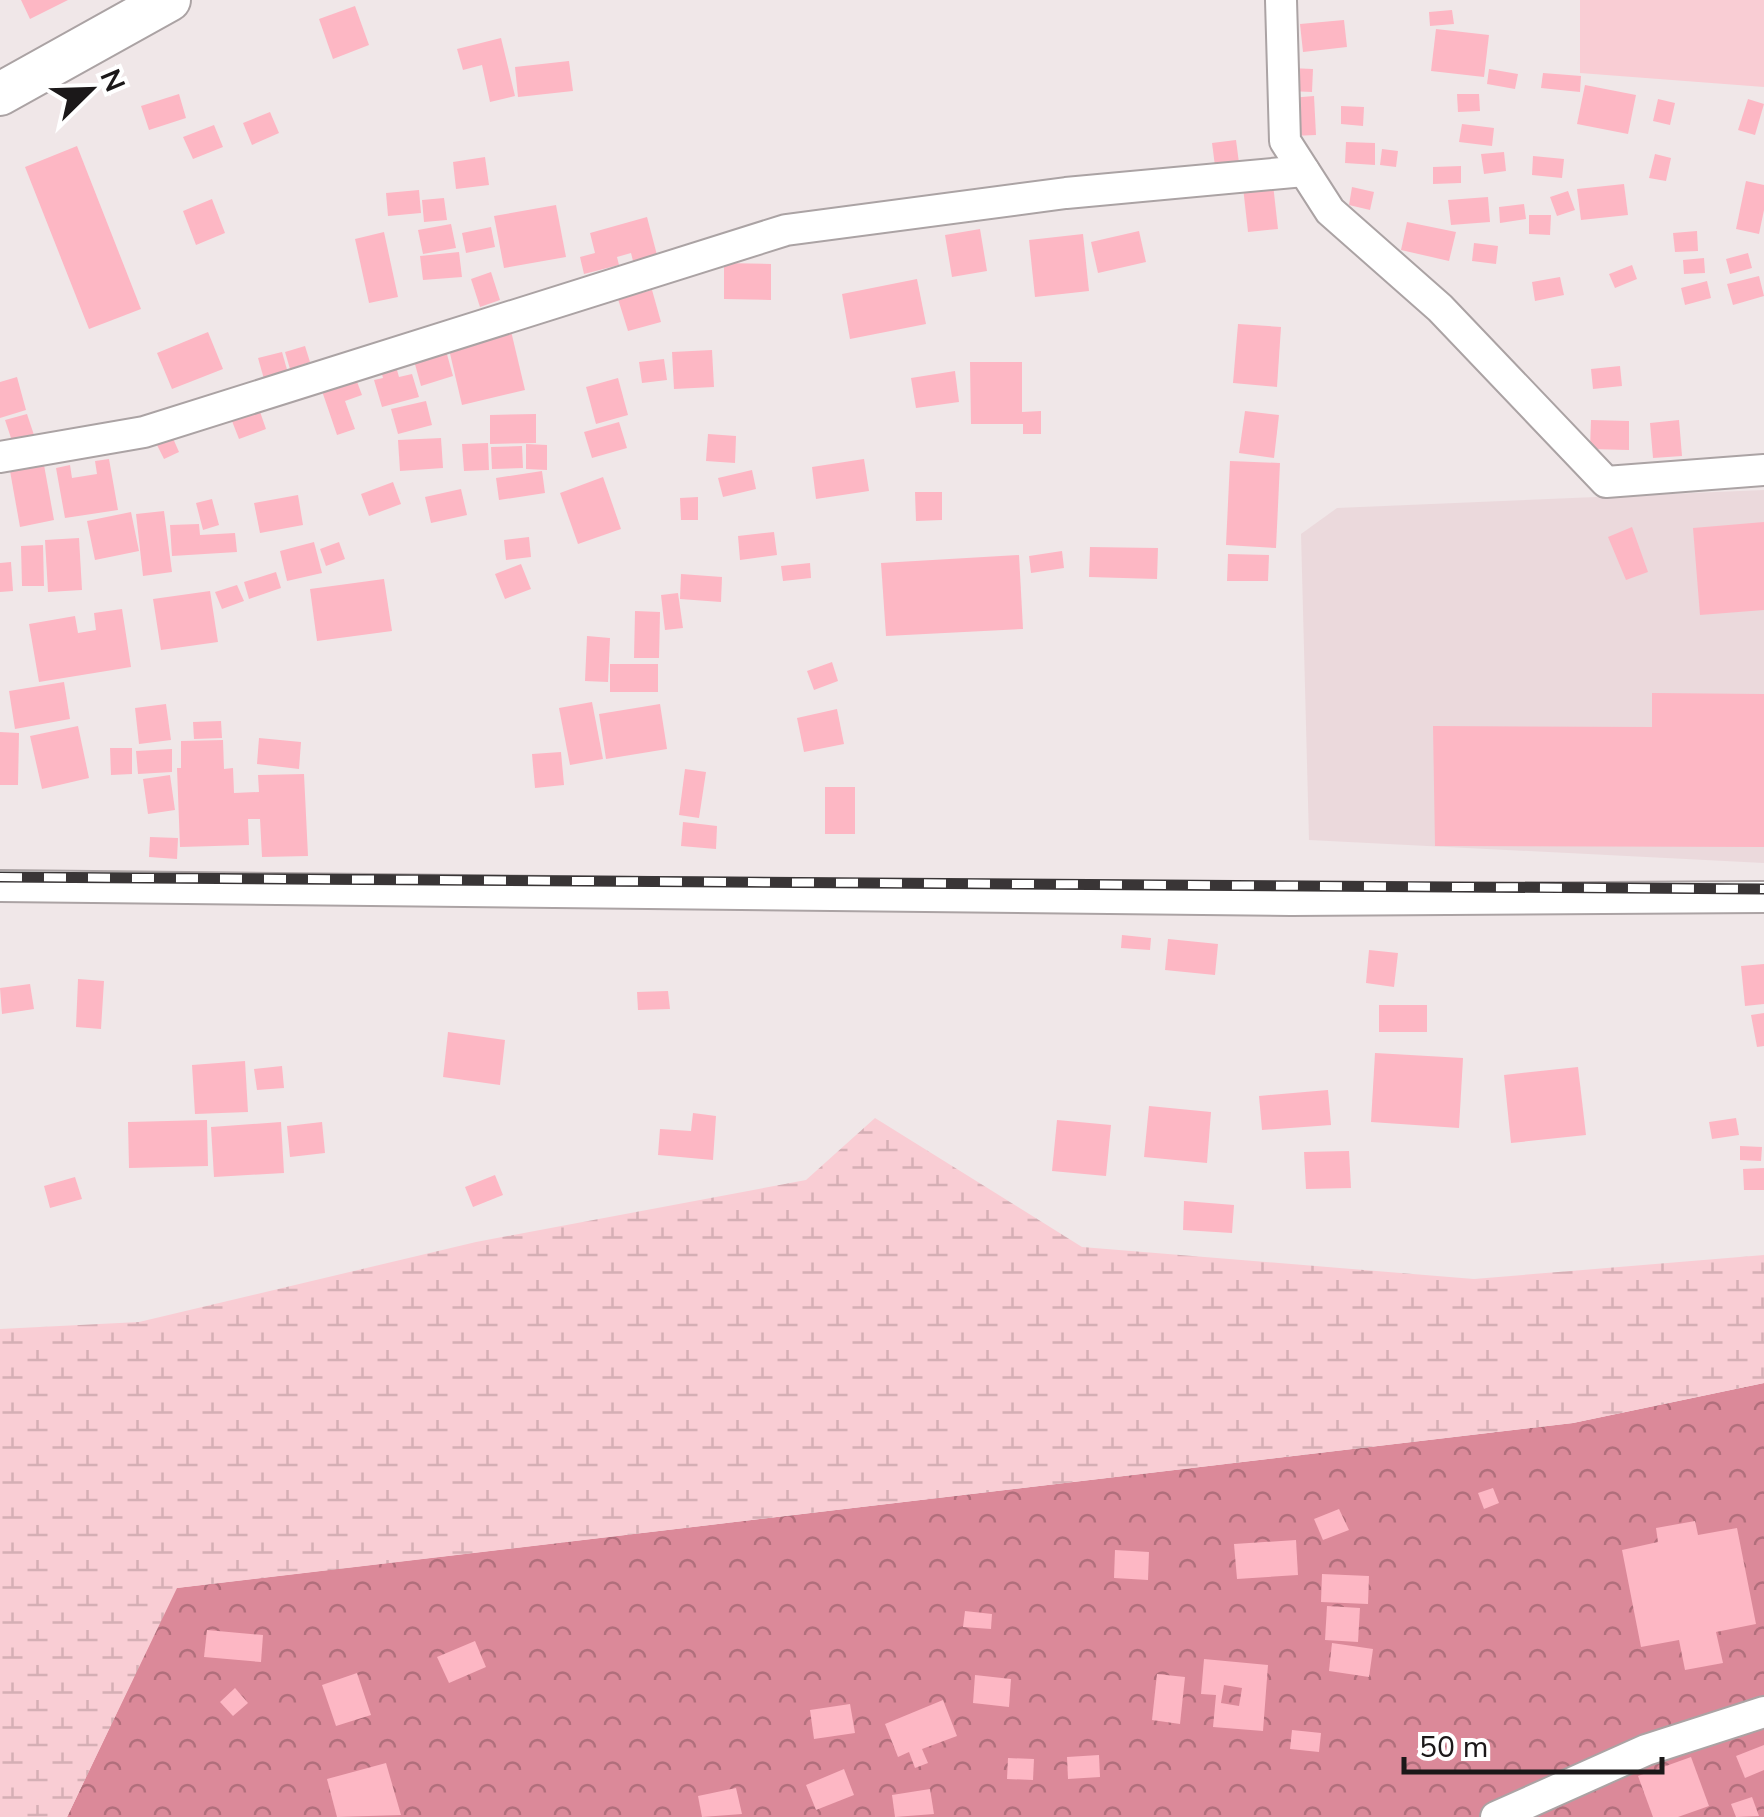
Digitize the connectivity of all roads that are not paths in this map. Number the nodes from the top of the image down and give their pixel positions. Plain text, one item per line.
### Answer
1 (169, 0) edge
2 (1281, 0) edge
3 (0, 94) edge
4 (1304, 171) junction
5 (0, 458) edge
6 (1764, 470) edge
7 (0, 886) edge
8 (1764, 897) edge
9 (1764, 1712) edge
10 (1496, 1817) edge

1 - 3 main road
2 - 4 street
4 - 5 street
4 - 6 street
7 - 8 street
9 - 10 street

